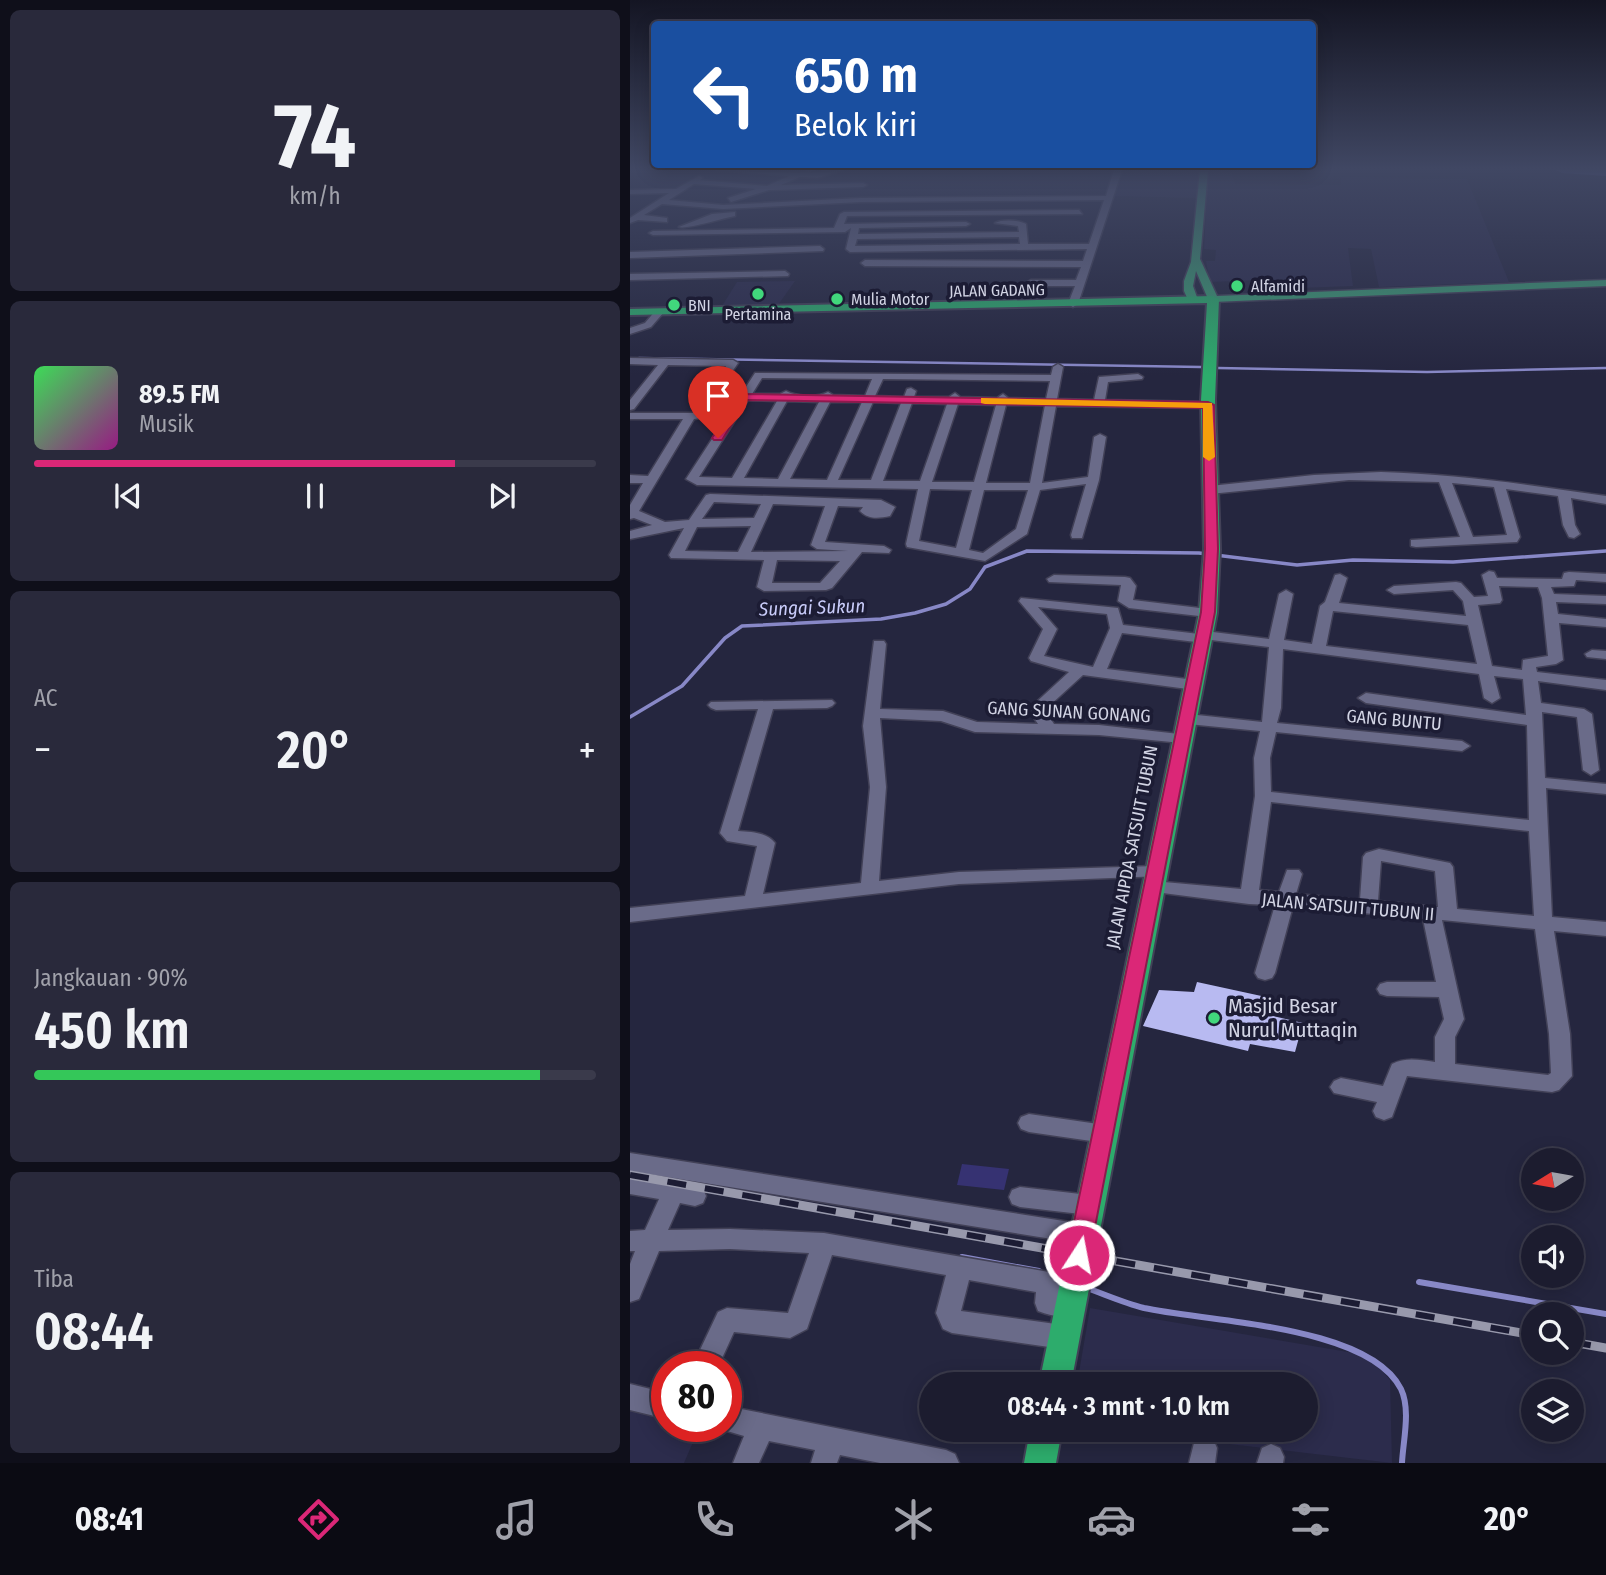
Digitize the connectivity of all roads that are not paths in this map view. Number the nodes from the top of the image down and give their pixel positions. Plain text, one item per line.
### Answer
1 (854, 238) edge
2 (938, 238) edge
3 (1016, 238) edge
4 (1020, 238) edge
5 (1095, 238) edge
6 (1198, 238) edge
7 (1093, 246) junction
8 (1013, 247) junction
9 (1024, 247) junction
10 (937, 248) junction
11 (820, 249) dead end
12 (630, 255) edge
13 (1196, 262) junction
14 (865, 263) dead end
15 (1086, 264) junction
16 (785, 274) dead end
17 (630, 277) edge
18 (1031, 283) dead end
19 (1079, 283) junction
20 (1606, 283) edge
21 (1213, 299) junction
22 (1193, 300) junction
23 (1073, 304) junction
24 (630, 312) edge
25 (645, 312) junction
26 (659, 312) junction
27 (1211, 315) junction
28 (630, 331) edge
29 (630, 361) edge
30 (665, 362) junction
31 (879, 376) junction
32 (915, 376) junction
33 (1138, 377) dead end
34 (745, 395) junction
35 (785, 396) junction
36 (827, 397) junction
37 (869, 397) junction
38 (909, 398) junction
39 (954, 398) junction
40 (1003, 399) junction
41 (1050, 400) junction
42 (1099, 400) junction
43 (1208, 403) junction
44 (631, 416) edge
45 (690, 417) junction
46 (1100, 438) dead end
47 (630, 479) edge
48 (652, 480) junction
49 (1093, 481) junction
50 (1445, 481) junction
51 (736, 482) junction
52 (782, 482) junction
53 (831, 483) junction
54 (876, 484) junction
55 (1499, 484) junction
56 (925, 485) junction
57 (982, 486) junction
58 (1035, 487) junction
59 (1210, 490) junction
60 (1564, 494) junction
61 (769, 500) junction
62 (1606, 500) edge
63 (833, 502) junction
64 (872, 507) dead end
65 (631, 514) edge
66 (756, 522) junction
67 (693, 523) junction
68 (664, 526) junction
69 (1574, 534) dead end
70 (630, 535) edge
71 (1077, 536) dead end
72 (1468, 541) junction
73 (1416, 543) dead end
74 (884, 550) dead end
75 (815, 551) junction
76 (855, 552) junction
77 (961, 554) junction
78 (743, 556) junction
79 (771, 556) junction
80 (1340, 578) dead end
81 (1606, 578) edge
82 (1054, 579) dead end
83 (1543, 583) junction
84 (1394, 590) dead end
85 (1286, 594) dead end
86 (1549, 598) junction
87 (1606, 600) edge
88 (1470, 601) junction
89 (1331, 606) junction
90 (1552, 618) junction
91 (1474, 621) junction
92 (1117, 628) junction
93 (1206, 629) junction
94 (1605, 630) edge
95 (1277, 643) junction
96 (879, 644) dead end
97 (1318, 649) junction
98 (1080, 670) junction
99 (1484, 670) junction
100 (1099, 671) junction
101 (1530, 677) junction
102 (1579, 682) junction
103 (1195, 685) junction
104 (1606, 685) edge
105 (1366, 698) dead end
106 (1492, 698) dead end
107 (827, 703) dead end
108 (767, 704) junction
109 (716, 705) dead end
110 (873, 713) junction
111 (1533, 713) junction
112 (1584, 714) junction
113 (1049, 728) junction
114 (1185, 728) junction
115 (1267, 728) junction
116 (1462, 746) dead end
117 (1591, 771) dead end
118 (1538, 782) junction
119 (1606, 789) edge
120 (1264, 796) junction
121 (1540, 827) junction
122 (1293, 874) dead end
123 (1154, 879) junction
124 (869, 889) junction
125 (1249, 898) junction
126 (1284, 901) junction
127 (752, 902) junction
128 (1368, 908) junction
129 (1439, 914) junction
130 (630, 915) edge
131 (1544, 924) junction
132 (1606, 929) edge
133 (1265, 973) dead end
134 (1387, 989) dead end
135 (1447, 990) junction
136 (1445, 1070) junction
137 (1341, 1087) dead end
138 (1029, 1123) dead end
139 (1105, 1134) junction
140 (630, 1162) edge
141 (630, 1184) edge
142 (1020, 1197) dead end
143 (1089, 1205) junction
144 (1083, 1234) junction
145 (656, 1236) junction
146 (630, 1241) edge
147 (824, 1243) junction
148 (960, 1267) junction
149 (630, 1291) edge
150 (1070, 1298) junction
151 (1063, 1338) junction
152 (712, 1351) edge
153 (1057, 1372) edge
154 (630, 1397) edge
155 (651, 1402) edge
156 (742, 1422) edge
157 (762, 1426) junction
158 (1044, 1442) edge
159 (828, 1451) edge
160 (903, 1459) edge
161 (746, 1463) edge
162 (946, 1463) edge
163 (1040, 1463) edge

1 - 10 street
2 - 10 street
3 - 8 street
4 - 9 street
5 - 7 street
6 - 13 main road
7 - 9 street
7 - 15 street
8 - 9 street
8 - 10 street
11 - 12 street
13 - 21 main road
13 - 22 main road
14 - 15 street
15 - 19 street
16 - 17 street
18 - 19 street
19 - 23 street
20 - 21 main road, JALAN GADANG
21 - 22 highway, JALAN GADANG
21 - 27 highway, JALAN AIPDA SATSUIT TUBUN
22 - 23 highway, JALAN GADANG
22 - 27 highway
23 - 26 highway, JALAN GADANG
24 - 25 highway, JALAN GADANG
25 - 26 highway, JALAN GADANG
25 - 28 street
26 - 28 street
27 - 43 highway, JALAN AIPDA SATSUIT TUBUN
29 - 30 street
30 - 44 street
30 - 45 street
31 - 32 street
31 - 34 street
31 - 37 street
32 - 38 street
32 - 41 street
33 - 42 street
34 - 35 street
34 - 51 street
35 - 36 street
35 - 51 street
36 - 37 street
36 - 52 street
37 - 38 street
37 - 53 street
38 - 39 street
38 - 54 street
39 - 40 street
39 - 56 street
40 - 41 street
40 - 57 street
41 - 42 street
41 - 58 street
42 - 43 street
43 - 59 highway, JALAN AIPDA SATSUIT TUBUN
44 - 45 street
45 - 48 street
46 - 49 street
47 - 48 street
48 - 65 street
49 - 58 street
49 - 71 street
50 - 55 street
50 - 59 street
50 - 72 street
51 - 52 street
52 - 53 street
53 - 54 street
54 - 56 street
55 - 60 street
55 - 72 street
56 - 57 street
56 - 77 street
57 - 58 street
57 - 77 street
58 - 77 street
59 - 93 highway, JALAN AIPDA SATSUIT TUBUN
60 - 62 street
60 - 69 street
61 - 63 street
61 - 66 street
61 - 67 street
63 - 64 street
63 - 75 street
65 - 68 street
66 - 67 street
66 - 78 street
67 - 68 street
67 - 78 street
68 - 70 street
72 - 73 street
74 - 76 street
75 - 76 street
75 - 79 street
76 - 79 street
78 - 79 street
80 - 89 street
81 - 83 street
82 - 93 street
83 - 86 street
83 - 88 street
84 - 88 street
85 - 95 street
86 - 87 street
86 - 90 street
88 - 91 street
89 - 91 street
89 - 97 street
90 - 94 street
90 - 101 street
91 - 99 street
92 - 93 street
92 - 98 street
92 - 100 street
93 - 95 street
93 - 103 highway, JALAN AIPDA SATSUIT TUBUN
95 - 97 street
95 - 115 street
96 - 110 street
97 - 99 street
98 - 100 street
98 - 113 street
99 - 101 street
99 - 106 street
100 - 103 street
101 - 102 street
101 - 111 street
102 - 104 street
102 - 112 street
103 - 114 highway, JALAN AIPDA SATSUIT TUBUN
105 - 111 street
107 - 108 street
108 - 109 street
108 - 127 street
110 - 113 street, GANG SUNAN GONANG
110 - 124 street
111 - 112 street
111 - 118 street
112 - 117 street
113 - 114 street, GANG SUNAN GONANG
114 - 115 street, GANG SUNAN GONANG
114 - 123 highway, JALAN AIPDA SATSUIT TUBUN
115 - 116 street, GANG BUNTU
115 - 120 street
118 - 119 street
118 - 121 street
120 - 121 street
120 - 125 street
121 - 131 street
122 - 126 street
123 - 124 street, JALAN SATSUIT TUBUN II
123 - 125 street, JALAN SATSUIT TUBUN II
123 - 139 highway, JALAN AIPDA SATSUIT TUBUN
124 - 127 street, JALAN SATSUIT TUBUN II
125 - 126 street, JALAN SATSUIT TUBUN II
126 - 128 street, JALAN SATSUIT TUBUN II
126 - 133 street
127 - 130 street, JALAN SATSUIT TUBUN II
128 - 129 street, JALAN SATSUIT TUBUN II
128 - 129 street
129 - 131 street, JALAN SATSUIT TUBUN II
129 - 135 street
131 - 132 street, JALAN SATSUIT TUBUN II
131 - 136 street
134 - 135 street
135 - 136 street
136 - 137 street
138 - 139 street
139 - 143 highway, JALAN AIPDA SATSUIT TUBUN
140 - 144 street
141 - 145 street
142 - 143 street
143 - 144 highway, JALAN AIPDA SATSUIT TUBUN
144 - 150 highway, JALAN AIPDA SATSUIT TUBUN
145 - 146 street
145 - 147 street
145 - 149 street
147 - 148 street
147 - 152 street
148 - 150 street
148 - 151 street
150 - 151 highway, JALAN AIPDA SATSUIT TUBUN
151 - 153 highway, JALAN AIPDA SATSUIT TUBUN
154 - 155 street
156 - 157 street
157 - 159 street
157 - 161 street
158 - 163 highway
159 - 160 street
160 - 162 street

